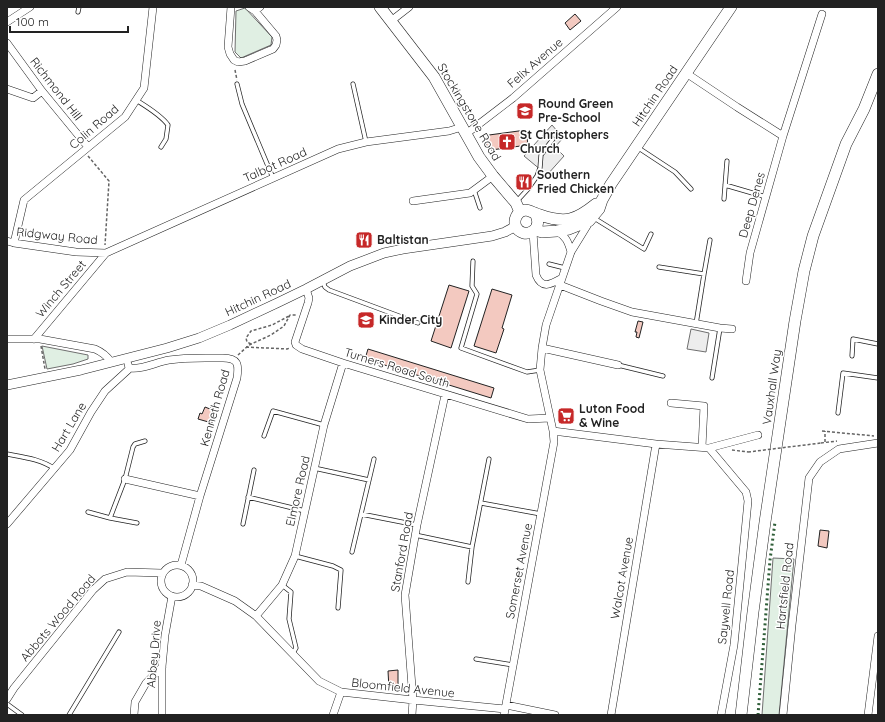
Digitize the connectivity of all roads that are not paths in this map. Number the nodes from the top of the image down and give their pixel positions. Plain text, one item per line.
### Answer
1 (30, 7) edge
2 (79, 7) edge
3 (153, 7) edge
4 (231, 7) edge
5 (248, 7) edge
6 (380, 7) edge
7 (409, 7) edge
8 (617, 7) edge
9 (731, 7) edge
10 (258, 9) edge
11 (78, 12) dead end
12 (822, 14) dead end
13 (391, 21) junction
14 (7, 22) edge
15 (7, 43) edge
16 (686, 73) junction
17 (878, 74) edge
18 (237, 84) road end
19 (353, 84) dead end
20 (7, 90) edge
21 (42, 91) junction
22 (136, 100) junction
23 (464, 131) junction
24 (783, 136) junction
25 (553, 139) dead end
26 (366, 142) junction
27 (161, 147) dead end
28 (636, 147) junction
29 (86, 149) junction
30 (727, 161) dead end
31 (493, 176) junction
32 (273, 178) junction
33 (725, 185) junction
34 (691, 189) dead end
35 (474, 190) junction
36 (766, 197) junction
37 (724, 199) dead end
38 (413, 201) dead end
39 (518, 207) junction
40 (480, 208) dead end
41 (535, 213) junction
42 (589, 216) junction
43 (516, 226) junction
44 (534, 231) junction
45 (557, 231) junction
46 (651, 234) dead end
47 (710, 240) dead end
48 (10, 242) edge
49 (571, 252) junction
50 (106, 253) junction
51 (473, 261) dead end
52 (549, 264) dead end
53 (658, 267) dead end
54 (565, 268) junction
55 (704, 274) junction
56 (322, 281) junction
57 (746, 281) dead end
58 (561, 282) junction
59 (306, 289) junction
60 (418, 322) dead end
61 (696, 324) junction
62 (720, 328) junction
63 (732, 329) dead end
64 (7, 339) edge
65 (37, 339) junction
66 (878, 344) edge
67 (542, 348) junction
68 (852, 356) dead end
69 (111, 362) junction
70 (128, 363) junction
71 (343, 363) junction
72 (618, 365) joint
73 (540, 370) junction
74 (663, 376) dead end
75 (712, 378) dead end
76 (878, 378) edge
77 (7, 385) edge
78 (445, 394) junction
79 (671, 403) dead end
80 (838, 413) dead end
81 (550, 418) junction
82 (324, 425) junction
83 (553, 430) junction
84 (758, 435) dead end
85 (264, 436) dead end
86 (145, 441) dead end
87 (878, 443) edge
88 (656, 444) junction
89 (706, 448) junction
90 (7, 454) edge
91 (374, 459) dead end
92 (489, 459) dead end
93 (314, 468) junction
94 (55, 469) junction
95 (254, 470) dead end
96 (125, 479) junction
97 (369, 480) junction
98 (200, 496) junction
99 (248, 498) junction
100 (481, 503) junction
101 (305, 511) junction
102 (88, 512) dead end
103 (361, 514) junction
104 (541, 514) junction
105 (110, 518) junction
106 (137, 523) dead end
107 (7, 524) edge
108 (243, 524) dead end
109 (417, 524) junction
110 (415, 536) junction
111 (472, 547) junction
112 (352, 552) dead end
113 (295, 556) junction
114 (181, 565) junction
115 (162, 573) junction
116 (468, 582) dead end
117 (192, 585) junction
118 (282, 585) junction
119 (172, 596) junction
120 (338, 608) dead end
121 (256, 616) junction
122 (119, 632) dead end
123 (878, 636) edge
124 (293, 654) junction
125 (476, 659) dead end
126 (513, 665) junction
127 (162, 666) junction
128 (341, 692) junction
129 (7, 698) edge
130 (412, 700) junction
131 (7, 704) edge
132 (505, 710) edge
133 (22, 715) edge
134 (69, 715) edge
135 (134, 715) edge
136 (162, 715) edge
137 (333, 715) edge
138 (412, 715) edge
139 (555, 715) edge
140 (611, 715) edge
141 (721, 715) edge
142 (741, 715) edge
143 (783, 715) edge
144 (868, 715) edge

1 - 14 street
2 - 11 lane
3 - 22 street, Colin Road
4 - 10 street
5 - 10 street
6 - 13 main road, Stockingstone Road
7 - 13 street
8 - 23 street, Felix Avenue
9 - 16 main road, Hitchin Road
12 - 24 street, Deep Denes
13 - 23 main road, Stockingstone Road
15 - 21 street, Richmond Hill
16 - 24 street
16 - 28 main road, Hitchin Road
17 - 142 main road, Vauxhall Way
18 - 32 lane
19 - 26 lane
20 - 21 street
21 - 29 street, Richmond Hill
22 - 27 lane
22 - 29 street, Colin Road
23 - 26 street, Talbot Road
23 - 31 main road, Stockingstone Road
24 - 36 street, Deep Denes
25 - 39 lane
26 - 32 street, Talbot Road
28 - 34 lane
28 - 42 main road, Hitchin Road
29 - 48 street, Colin Road
30 - 33 lane
31 - 35 street
31 - 39 main road, Stockingstone Road
32 - 50 street, Talbot Road
33 - 36 lane
33 - 37 lane
35 - 38 street
35 - 40 lane
36 - 57 street, Deep Denes
39 - 41 main road
39 - 43 main road
41 - 42 main road
41 - 44 main road
42 - 45 main road
42 - 46 lane
42 - 49 street, Somerset Avenue
43 - 44 main road
43 - 56 street, Hitchin Road
44 - 45 main road
44 - 58 street
45 - 49 street
47 - 55 lane
48 - 50 street, Ridgway Road
49 - 54 street, Somerset Avenue
50 - 65 street, Winch Street
51 - 73 lane
52 - 54 lane
53 - 55 lane
54 - 58 street, Somerset Avenue
55 - 61 lane
56 - 59 street, Hitchin Road
56 - 60 lane
58 - 61 street
58 - 67 street, Somerset Avenue
59 - 70 street, Hitchin Road
59 - 71 street, Turners Road South
61 - 62 street
62 - 63 street
62 - 75 lane
64 - 65 street
65 - 69 street
66 - 68 lane
67 - 72 street
67 - 73 street, Somerset Avenue
69 - 70 street, Hitchin Road
69 - 77 street, Hitchin Road
70 - 94 street, Hart Lane
70 - 98 street, Kenneth Road
71 - 78 street, Turners Road South
71 - 82 street, Elmore Road
72 - 74 lane
73 - 81 street, Somerset Avenue
76 - 80 lane
78 - 81 street, Turners Road South
78 - 109 street, Stanford Road
79 - 89 street
81 - 83 street, Somerset Avenue
82 - 85 lane
82 - 93 street, Elmore Road
83 - 88 street
83 - 104 street, Somerset Avenue
84 - 89 street
86 - 96 lane
87 - 143 street, Hartsfield Road
88 - 89 street
88 - 140 street, Walcot Avenue
89 - 141 street, Saywell Road
90 - 94 lane
91 - 97 lane
92 - 100 lane
93 - 97 lane
93 - 101 street, Elmore Road
94 - 107 street, Hart Lane
95 - 99 lane
96 - 98 street
96 - 105 lane
97 - 103 lane
98 - 114 street, Kenneth Road
99 - 101 lane
99 - 108 lane
100 - 104 lane
100 - 111 lane
101 - 113 street, Elmore Road
102 - 105 lane
103 - 109 lane
103 - 112 lane
104 - 126 street, Somerset Avenue
105 - 106 lane
109 - 110 street, Stanford Road
110 - 111 lane
110 - 130 street, Stanford Road
111 - 116 lane
113 - 118 street, Elmore Road
113 - 120 lane
114 - 115 street
114 - 117 street
115 - 119 street
115 - 129 street, Abbots Wood Road
117 - 119 street
117 - 121 street, Bloomfield Avenue
118 - 121 street, Elmore Road
118 - 124 lane
119 - 127 street, Abbey Drive
121 - 124 street, Bloomfield Avenue
122 - 134 lane
123 - 144 street
124 - 128 street, Bloomfield Avenue
125 - 126 lane
126 - 132 street, Somerset Avenue
127 - 135 street
127 - 136 street, Abbey Drive
128 - 130 street, Bloomfield Avenue
128 - 137 street
130 - 132 street, Bloomfield Avenue
130 - 138 street, Stanford Road
131 - 133 lane
132 - 139 street, Bloomfield Avenue

